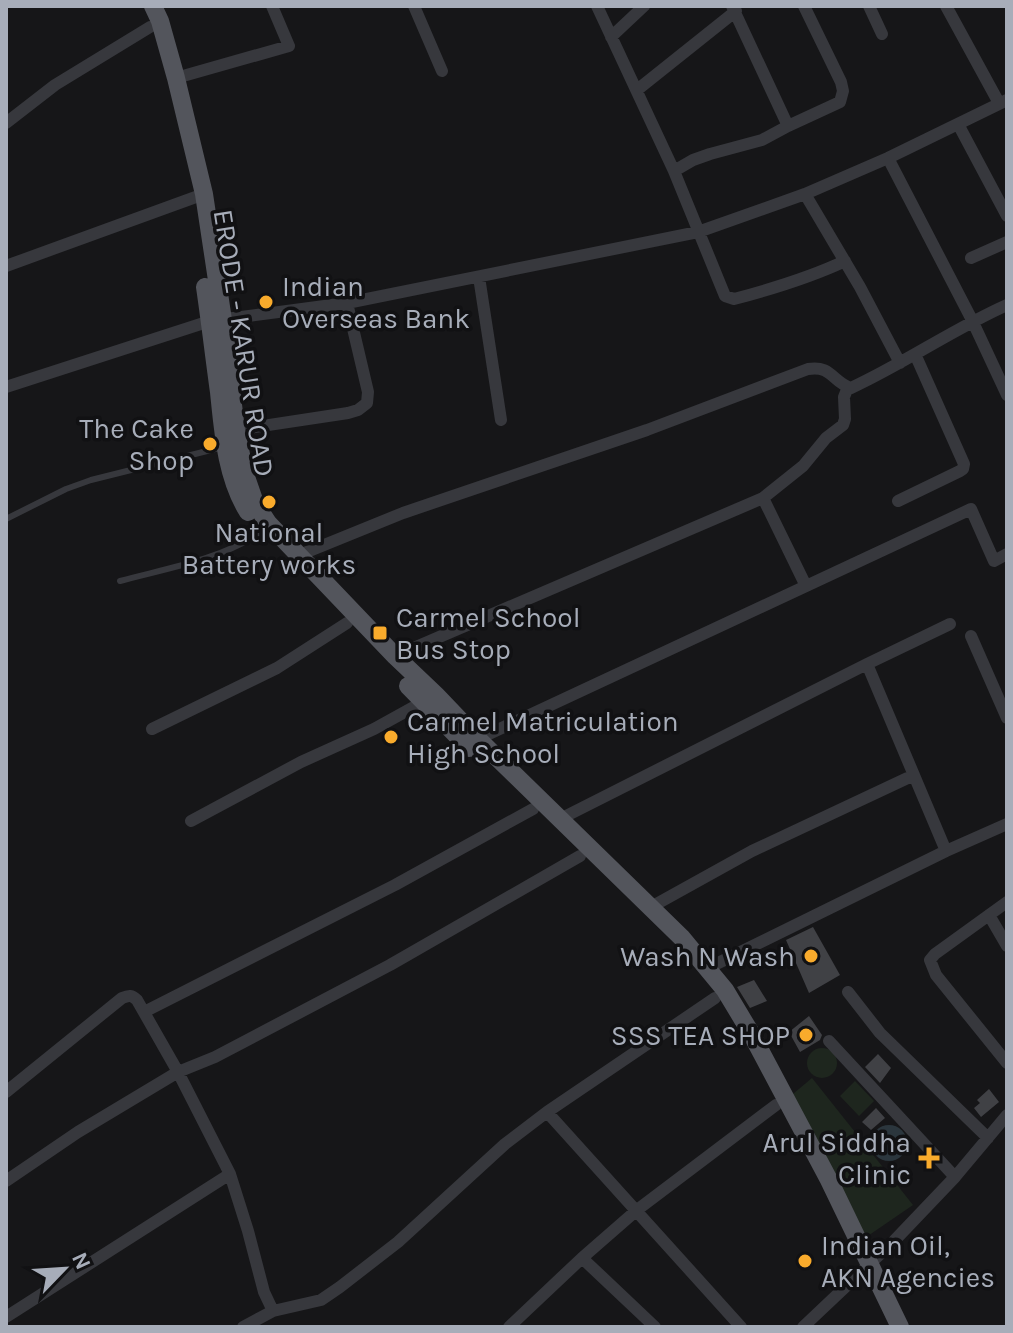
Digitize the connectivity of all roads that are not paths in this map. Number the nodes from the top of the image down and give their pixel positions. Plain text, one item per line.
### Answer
1 (141, 6) edge
2 (153, 6) edge
3 (272, 6) edge
4 (414, 6) edge
5 (597, 6) edge
6 (644, 6) edge
7 (804, 6) edge
8 (869, 6) edge
9 (946, 6) edge
10 (734, 9) edge
11 (150, 27) junction
12 (882, 34) dead end
13 (611, 37) junction
14 (442, 71) dead end
15 (176, 78) junction
16 (637, 90) junction
17 (1003, 102) edge
18 (6, 123) edge
19 (958, 124) junction
20 (788, 126) junction
21 (888, 158) junction
22 (674, 171) junction
23 (805, 194) junction
24 (198, 196) junction
25 (1007, 216) edge
26 (698, 232) junction
27 (1007, 242) edge
28 (971, 258) dead end
29 (845, 261) junction
30 (6, 266) edge
31 (479, 277) junction
32 (347, 303) junction
33 (1007, 305) edge
34 (216, 320) junction
35 (972, 320) junction
36 (915, 354) junction
37 (900, 363) junction
38 (6, 387) edge
39 (848, 387) junction
40 (1007, 395) edge
41 (501, 420) dead end
42 (231, 438) junction
43 (763, 498) junction
44 (898, 501) dead end
45 (6, 519) edge
46 (262, 532) junction
47 (1007, 554) edge
48 (297, 556) junction
49 (120, 581) dead end
50 (806, 586) junction
51 (347, 623) junction
52 (950, 624) dead end
53 (971, 636) dead end
54 (395, 656) junction
55 (867, 664) junction
56 (430, 698) junction
57 (1007, 718) edge
58 (152, 729) dead end
59 (478, 739) junction
60 (914, 775) junction
61 (533, 809) junction
62 (560, 819) junction
63 (191, 821) dead end
64 (1007, 824) edge
65 (946, 851) junction
66 (580, 856) junction
67 (1007, 902) edge
68 (651, 907) junction
69 (989, 915) junction
70 (1007, 946) edge
71 (708, 968) junction
72 (848, 992) dead end
73 (715, 998) junction
74 (144, 1012) junction
75 (1007, 1037) edge
76 (829, 1041) dead end
77 (995, 1048) junction
78 (1007, 1063) edge
79 (178, 1072) junction
80 (6, 1092) edge
81 (776, 1105) junction
82 (547, 1112) junction
83 (1007, 1115) edge
84 (988, 1138) junction
85 (230, 1174) junction
86 (955, 1177) junction
87 (6, 1181) edge
88 (637, 1210) junction
89 (582, 1258) junction
90 (865, 1267) junction
91 (273, 1311) junction
92 (6, 1317) edge
93 (243, 1327) edge
94 (509, 1327) edge
95 (655, 1327) edge
96 (741, 1327) edge
97 (803, 1327) edge
98 (886, 1327) edge
99 (900, 1327) edge

1 - 11 main road, ERODE - KARUR ROAD
2 - 15 main road, ERODE - KARUR ROAD
3 - 15 street
4 - 14 street
5 - 13 street
6 - 13 street
7 - 20 street
8 - 12 street
9 - 17 street
10 - 16 street
10 - 20 street
11 - 18 street
11 - 24 main road, ERODE - KARUR ROAD
13 - 16 street
15 - 24 main road, ERODE - KARUR ROAD
16 - 22 street
17 - 19 street
19 - 21 street
19 - 25 street
20 - 22 street
21 - 23 street
21 - 35 street
22 - 26 street
23 - 26 street
23 - 29 street
24 - 30 street
24 - 34 main road, ERODE - KARUR ROAD
26 - 29 street
26 - 31 street
27 - 28 street
29 - 37 street
31 - 32 street
31 - 41 street
32 - 34 street
32 - 42 street
33 - 35 street
34 - 38 street
34 - 42 main road, ERODE - KARUR ROAD
35 - 36 street
35 - 40 street
36 - 37 street
36 - 44 street
37 - 39 street
39 - 43 street
39 - 48 street
42 - 45 lane
42 - 46 main road, ERODE - KARUR ROAD
42 - 48 main road, ERODE - KARUR ROAD
43 - 50 street
43 - 54 street
46 - 49 lane
46 - 51 main road, ERODE - KARUR ROAD
47 - 50 street
48 - 54 main road, ERODE - KARUR ROAD
50 - 59 street
51 - 56 main road, ERODE - KARUR ROAD
51 - 58 street
52 - 55 street
53 - 57 street
54 - 56 main road, ERODE - KARUR ROAD
55 - 60 street
55 - 62 street
56 - 59 main road, ERODE - KARUR ROAD
56 - 61 main road, ERODE - KARUR ROAD
56 - 63 street
59 - 62 main road, ERODE - KARUR ROAD
60 - 65 street
60 - 68 street
61 - 66 main road, ERODE - KARUR ROAD
61 - 74 street
62 - 68 main road, ERODE - KARUR ROAD
64 - 65 street
65 - 71 street
66 - 73 main road, ERODE - KARUR ROAD
66 - 79 street
67 - 69 street
68 - 71 main road, ERODE - KARUR ROAD
69 - 70 street
69 - 77 street
71 - 90 main road, ERODE - KARUR ROAD
72 - 84 street
73 - 81 main road, ERODE - KARUR ROAD
73 - 82 street
74 - 79 street
74 - 80 street
75 - 77 street
76 - 86 street
77 - 78 street
79 - 85 street
79 - 87 street
81 - 88 street
81 - 90 main road, ERODE - KARUR ROAD
82 - 88 street
82 - 91 street
83 - 84 street
84 - 86 street
85 - 91 street
85 - 92 street
86 - 90 street
88 - 89 street
88 - 96 street
89 - 94 street
89 - 95 street
90 - 97 street
90 - 98 main road, ERODE - KARUR ROAD
90 - 99 main road, ERODE - KARUR ROAD
91 - 93 street

